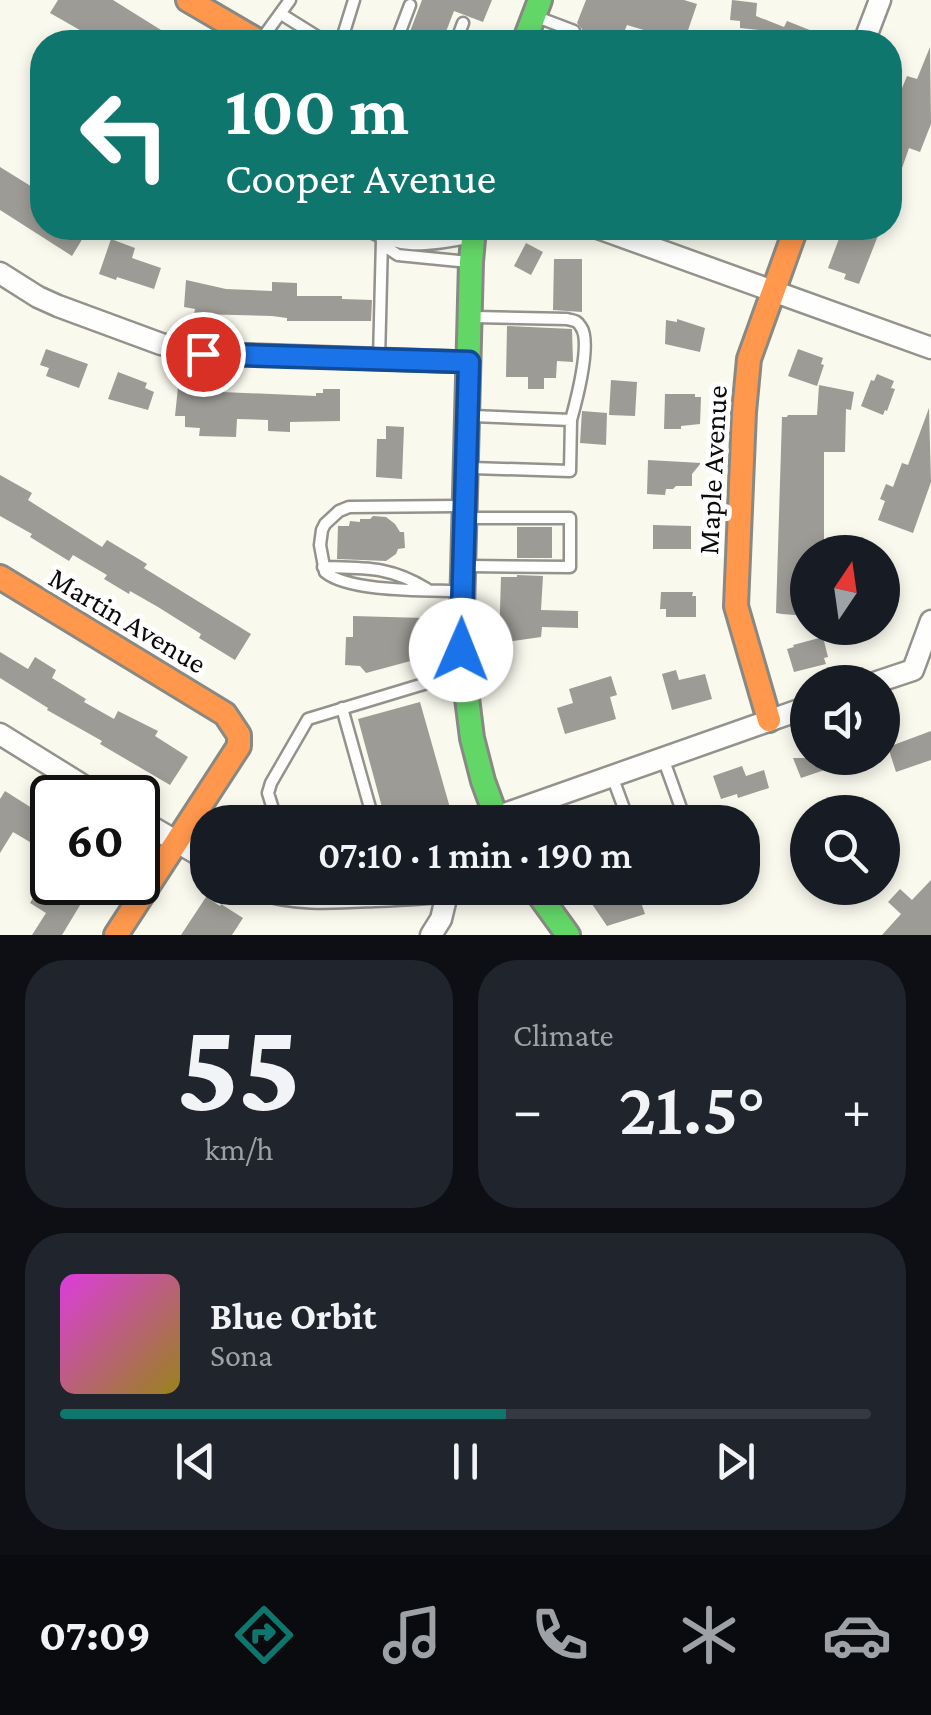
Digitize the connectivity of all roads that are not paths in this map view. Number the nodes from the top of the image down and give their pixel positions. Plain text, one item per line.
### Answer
1 (188, 0) edge
2 (290, 0) edge
3 (354, 0) edge
4 (880, 0) edge
5 (410, 5) dead end
6 (537, 8) edge
7 (281, 14) junction
8 (463, 23) dead end
9 (239, 30) edge
10 (269, 30) edge
11 (307, 30) edge
12 (345, 30) edge
13 (401, 30) edge
14 (460, 30) edge
15 (572, 30) edge
16 (869, 30) edge
17 (382, 240) edge
18 (383, 240) edge
19 (386, 240) edge
20 (447, 240) edge
21 (472, 240) edge
22 (631, 240) edge
23 (792, 240) edge
24 (470, 262) junction
25 (0, 272) edge
26 (773, 291) junction
27 (470, 317) junction
28 (931, 348) edge
29 (379, 360) junction
30 (469, 362) junction
31 (468, 416) junction
32 (571, 420) junction
33 (466, 468) junction
34 (464, 512) junction
35 (462, 566) junction
36 (323, 567) junction
37 (0, 576) edge
38 (429, 590) junction
39 (462, 591) junction
40 (931, 621) edge
41 (900, 674) edge
42 (462, 680) junction
43 (342, 708) junction
44 (790, 713) edge
45 (769, 720) junction
46 (0, 734) edge
47 (663, 757) junction
48 (66, 775) edge
49 (612, 776) junction
50 (272, 805) edge
51 (369, 805) edge
52 (492, 805) edge
53 (536, 805) edge
54 (623, 805) edge
55 (680, 805) edge
56 (160, 832) edge
57 (175, 842) junction
58 (190, 850) edge
59 (447, 905) edge
60 (546, 905) edge
61 (116, 935) edge
62 (431, 935) edge
63 (568, 935) edge

1 - 9 street
2 - 7 lane
3 - 12 lane
4 - 16 street
5 - 13 lane
6 - 15 lane
7 - 10 lane
7 - 11 lane
8 - 14 lane
17 - 29 lane
18 - 24 lane
19 - 20 lane
21 - 24 street
22 - 26 street
23 - 26 street, Maple Avenue
24 - 27 street
25 - 29 street
26 - 28 street
26 - 45 street, Maple Avenue
27 - 30 street
27 - 32 lane
29 - 30 street
30 - 31 street
31 - 32 lane
31 - 33 street
32 - 33 lane
33 - 34 street
34 - 35 street
34 - 35 lane
34 - 36 lane
35 - 39 street
36 - 38 lane
36 - 38 lane
37 - 57 street, Martin Avenue
38 - 39 lane
39 - 42 street
40 - 41 street
42 - 43 lane
42 - 52 street
43 - 50 lane
43 - 51 lane
44 - 45 street
45 - 47 street
46 - 48 street
47 - 49 street
47 - 55 lane
49 - 53 street
49 - 54 lane
56 - 57 street
57 - 58 street
57 - 61 street
59 - 62 street
60 - 63 street

